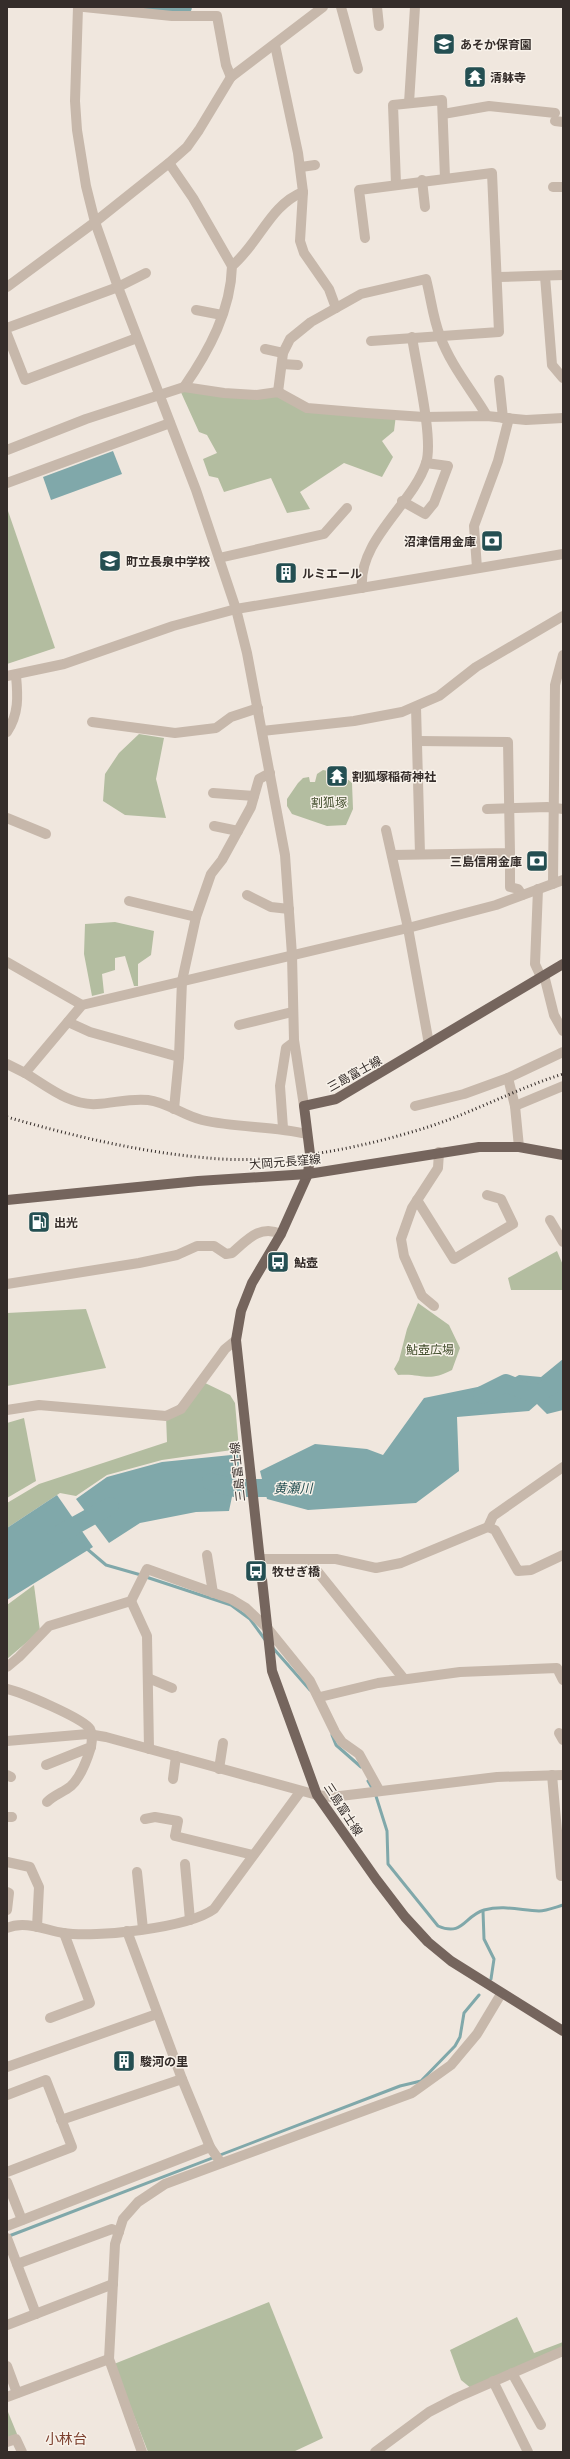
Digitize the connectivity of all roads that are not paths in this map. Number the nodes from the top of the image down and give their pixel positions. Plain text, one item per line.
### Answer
1 (78, 7) edge
2 (84, 7) edge
3 (323, 7) edge
4 (341, 7) edge
5 (376, 7) edge
6 (415, 7) edge
7 (173, 12) edge
8 (379, 26) dead end
9 (275, 45) junction
10 (358, 69) dead end
11 (231, 78) junction
12 (409, 104) junction
13 (443, 114) junction
14 (558, 119) edge
15 (169, 163) junction
16 (315, 165) dead end
17 (301, 167) junction
18 (445, 178) junction
19 (422, 180) junction
20 (396, 184) junction
21 (303, 192) junction
22 (425, 207) dead end
23 (96, 222) junction
24 (365, 238) dead end
25 (232, 266) junction
26 (146, 273) dead end
27 (563, 275) edge
28 (545, 276) junction
29 (498, 278) junction
30 (7, 287) edge
31 (118, 287) junction
32 (336, 308) junction
33 (196, 310) dead end
34 (222, 315) junction
35 (7, 328) edge
36 (7, 334) edge
37 (439, 335) junction
38 (412, 337) junction
39 (137, 338) junction
40 (371, 341) dead end
41 (265, 349) dead end
42 (284, 353) junction
43 (282, 364) junction
44 (298, 365) dead end
45 (563, 378) edge
46 (499, 380) dead end
47 (184, 387) junction
48 (278, 392) junction
49 (158, 394) junction
50 (487, 416) junction
51 (424, 417) junction
52 (506, 418) junction
53 (563, 418) edge
54 (170, 423) junction
55 (7, 450) edge
56 (426, 463) junction
57 (7, 484) edge
58 (402, 501) junction
59 (347, 508) dead end
60 (563, 554) edge
61 (219, 558) junction
62 (477, 568) junction
63 (362, 588) junction
64 (236, 609) junction
65 (563, 616) edge
66 (563, 654) edge
67 (12, 676) edge
68 (416, 706) junction
69 (258, 708) junction
70 (92, 722) dead end
71 (262, 731) junction
72 (7, 732) edge
73 (419, 741) junction
74 (270, 773) junction
75 (213, 793) dead end
76 (254, 796) junction
77 (510, 808) junction
78 (488, 809) dead end
79 (558, 809) edge
80 (7, 818) edge
81 (214, 826) dead end
82 (386, 830) dead end
83 (238, 831) junction
84 (46, 834) dead end
85 (510, 853) junction
86 (420, 854) junction
87 (392, 855) junction
88 (559, 884) edge
89 (538, 889) junction
90 (247, 895) dead end
91 (522, 895) junction
92 (129, 901) dead end
93 (289, 909) junction
94 (196, 917) junction
95 (408, 928) junction
96 (292, 955) junction
97 (7, 962) edge
98 (563, 964) edge
99 (542, 976) junction
100 (182, 981) junction
101 (82, 1005) junction
102 (292, 1012) junction
103 (68, 1022) junction
104 (239, 1026) dead end
105 (563, 1031) edge
106 (294, 1042) junction
107 (429, 1044) junction
108 (563, 1052) edge
109 (179, 1057) junction
110 (8, 1068) edge
111 (26, 1073) junction
112 (508, 1078) junction
113 (563, 1086) edge
114 (304, 1106) junction
115 (415, 1106) dead end
116 (514, 1106) junction
117 (174, 1109) junction
118 (283, 1128) junction
119 (307, 1134) junction
120 (519, 1148) junction
121 (439, 1152) junction
122 (563, 1155) edge
123 (308, 1174) junction
124 (487, 1195) dead end
125 (7, 1200) edge
126 (416, 1200) junction
127 (550, 1220) dead end
128 (280, 1234) junction
129 (563, 1242) edge
130 (7, 1284) edge
131 (434, 1306) dead end
132 (236, 1340) junction
133 (7, 1410) edge
134 (563, 1467) edge
135 (488, 1526) junction
136 (207, 1555) dead end
137 (563, 1555) edge
138 (260, 1559) junction
139 (309, 1561) junction
140 (213, 1593) junction
141 (131, 1601) junction
142 (268, 1634) junction
143 (7, 1666) edge
144 (148, 1678) junction
145 (404, 1679) junction
146 (563, 1680) edge
147 (172, 1688) dead end
148 (7, 1689) edge
149 (320, 1697) junction
150 (92, 1735) junction
151 (7, 1741) edge
152 (223, 1743) dead end
153 (91, 1747) junction
154 (149, 1749) junction
155 (176, 1756) junction
156 (46, 1765) dead end
157 (219, 1769) junction
158 (552, 1775) junction
159 (563, 1775) edge
160 (173, 1780) dead end
161 (379, 1790) junction
162 (300, 1792) junction
163 (318, 1795) junction
164 (47, 1802) dead end
165 (145, 1819) dead end
166 (253, 1855) junction
167 (7, 1862) edge
168 (185, 1864) dead end
169 (137, 1872) dead end
170 (561, 1876) dead end
171 (7, 1892) edge
172 (7, 1910) edge
173 (190, 1920) junction
174 (8, 1924) edge
175 (37, 1927) junction
176 (143, 1929) junction
177 (127, 1931) junction
178 (64, 1933) junction
179 (501, 1994) junction
180 (157, 2014) junction
181 (50, 2018) dead end
182 (563, 2031) edge
183 (7, 2067) edge
184 (182, 2079) junction
185 (7, 2095) edge
186 (61, 2120) junction
187 (210, 2147) junction
188 (221, 2163) junction
189 (7, 2172) edge
190 (7, 2182) edge
191 (22, 2220) junction
192 (7, 2226) edge
193 (119, 2232) junction
194 (7, 2238) edge
195 (17, 2264) junction
196 (113, 2284) junction
197 (36, 2314) junction
198 (7, 2325) edge
199 (563, 2350) edge
200 (109, 2359) junction
201 (7, 2366) edge
202 (512, 2373) junction
203 (493, 2381) junction
204 (17, 2393) junction
205 (7, 2397) edge
206 (541, 2425) dead end
207 (7, 2442) edge
208 (140, 2451) edge
209 (22, 2452) edge
210 (376, 2452) edge
211 (528, 2452) edge

1 - 23 street
2 - 7 street
3 - 9 street
4 - 10 street
5 - 8 street
6 - 12 street
7 - 11 street
9 - 11 street
9 - 17 street
11 - 15 street
12 - 13 street
12 - 20 street
13 - 14 street
13 - 18 street
15 - 23 street
15 - 25 street
16 - 17 street
17 - 21 street
18 - 19 street
18 - 29 street
19 - 20 street
19 - 22 street
20 - 24 street
21 - 25 street
21 - 32 street
23 - 30 street
23 - 31 street
25 - 34 street
26 - 31 street
27 - 28 street
28 - 29 street
28 - 45 street
29 - 37 street
31 - 35 street
31 - 39 street
32 - 37 street
32 - 42 street
33 - 34 street
34 - 47 street
36 - 39 street
37 - 38 street
37 - 50 street
38 - 40 street
38 - 51 street
39 - 49 street
41 - 42 street
42 - 43 street
43 - 44 street
43 - 48 street
46 - 52 street
47 - 48 street
47 - 49 street
48 - 51 street
49 - 54 street
49 - 55 street
50 - 51 street
50 - 52 street
51 - 56 street
52 - 53 street
52 - 62 street
54 - 57 street
54 - 61 street
56 - 58 street
56 - 58 street
58 - 63 street
59 - 61 street
60 - 62 street
61 - 64 street
62 - 63 street
63 - 64 street
64 - 67 street
64 - 69 street
65 - 68 street
66 - 79 street
67 - 72 street
68 - 71 street
68 - 73 street
69 - 70 street
69 - 71 street
71 - 74 street
73 - 77 street
73 - 86 street
74 - 76 street
74 - 93 street
75 - 76 street
76 - 83 street
77 - 78 street
77 - 79 street
77 - 85 street
79 - 88 street
80 - 84 street
81 - 83 street
82 - 87 street
83 - 94 street
85 - 86 street
85 - 91 street
86 - 87 street
87 - 95 street
88 - 89 street
89 - 91 street
89 - 99 street
90 - 93 street
91 - 95 street
92 - 94 street
93 - 96 street
94 - 100 street
95 - 96 street
95 - 107 street
96 - 100 street
96 - 102 street
97 - 101 street
98 - 99 main road, 三島富士線
99 - 105 street
99 - 107 main road, 三島富士線
100 - 101 street
100 - 109 street
101 - 103 street
102 - 104 street
102 - 106 street
103 - 109 street
103 - 111 street
106 - 114 street
106 - 118 street
107 - 114 main road, 三島富士線
108 - 112 street
109 - 117 street
110 - 111 street
111 - 117 street
112 - 115 street
112 - 116 street
113 - 116 street
114 - 119 main road, 三島富士線
116 - 120 street
117 - 118 street
118 - 119 street
119 - 123 main road, 三島富士線
120 - 121 main road, 大岡元長窪線
120 - 122 main road, 大岡元長窪線
121 - 123 main road, 大岡元長窪線
121 - 126 street
123 - 125 main road, 大岡元長窪線
123 - 128 main road, 三島富士線
124 - 126 street
126 - 131 street
127 - 129 street
128 - 130 street
128 - 132 main road, 三島富士線
132 - 133 street
132 - 138 main road, 三島富士線
134 - 135 street
135 - 137 street
135 - 139 street
136 - 140 street
138 - 139 street
138 - 142 main road, 三島富士線
139 - 145 street
140 - 141 street
140 - 142 street
141 - 143 street
141 - 144 street
142 - 149 street
142 - 163 main road, 三島富士線
144 - 147 street
144 - 154 street
145 - 146 street
145 - 149 street
148 - 150 street
149 - 161 street
150 - 151 street
150 - 153 street
150 - 154 street
152 - 157 street
153 - 156 street
153 - 164 street
154 - 155 street
155 - 157 street
155 - 160 street
157 - 162 street
158 - 159 street
158 - 161 street
158 - 170 street
161 - 163 street
162 - 163 street
162 - 166 street
163 - 179 main road, 三島富士線
165 - 166 street
166 - 173 street
167 - 175 street
168 - 173 street
169 - 176 street
171 - 172 street
173 - 176 street
174 - 175 street
175 - 178 street
176 - 177 street
177 - 178 street
177 - 180 street
178 - 181 street
179 - 182 main road, 三島富士線
179 - 188 street
180 - 183 street
180 - 184 street
184 - 186 street
184 - 187 street
185 - 186 street
186 - 189 street
187 - 188 street
187 - 191 street
188 - 193 street
190 - 191 street
191 - 192 street
193 - 195 street
193 - 196 street
194 - 195 street
195 - 197 street
196 - 197 street
196 - 200 street
197 - 198 street
199 - 202 street
200 - 204 street
200 - 208 street
201 - 204 street
202 - 203 street
202 - 206 street
203 - 210 street
203 - 211 street
204 - 205 street
207 - 209 street

